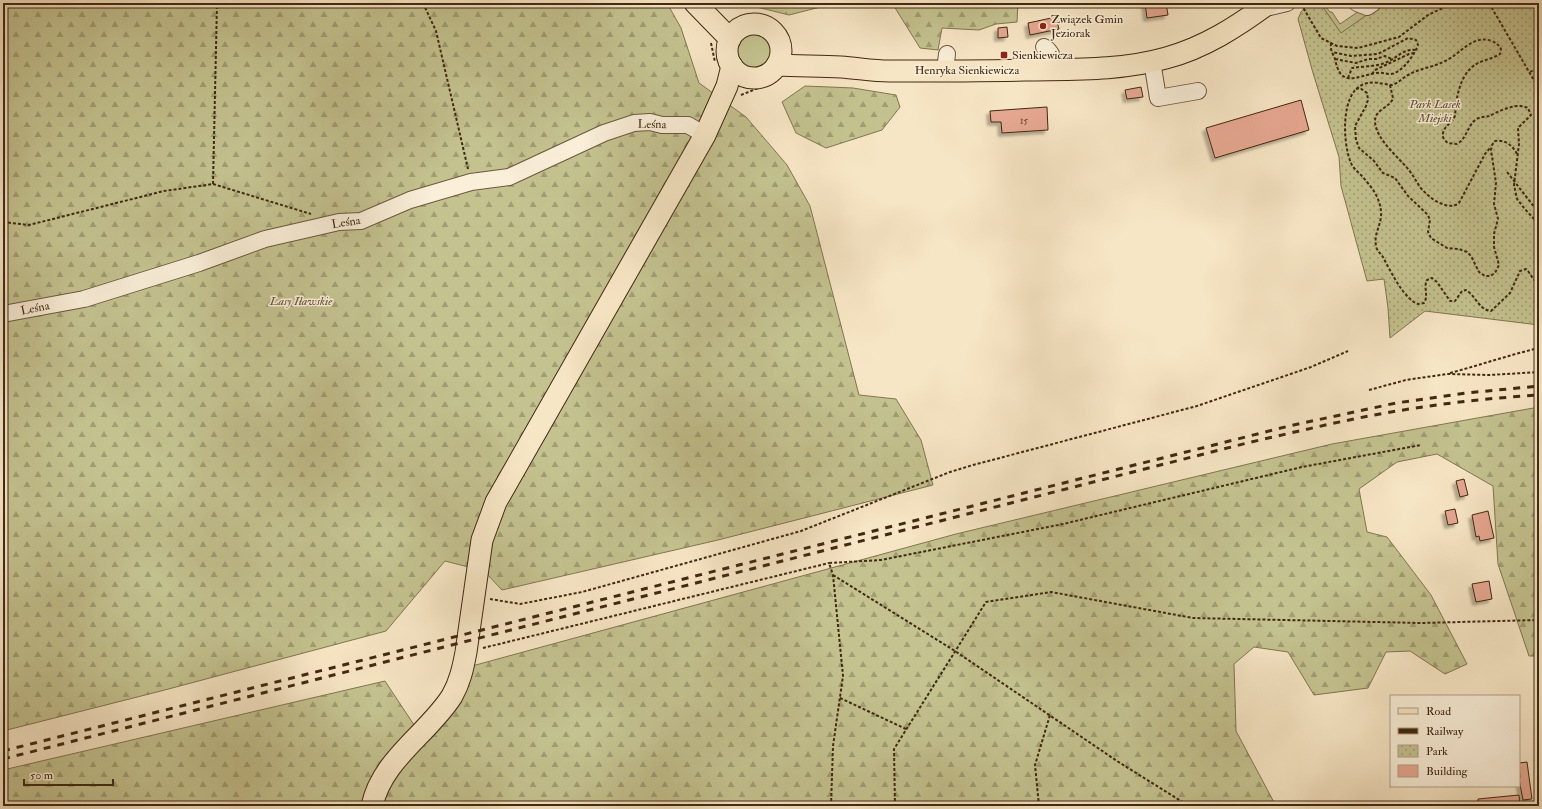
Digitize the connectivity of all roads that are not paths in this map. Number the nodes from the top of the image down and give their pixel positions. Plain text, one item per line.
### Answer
1 (694, 3) edge
2 (711, 3) edge
3 (1287, 3) edge
4 (1357, 3) edge
5 (1373, 3) edge
6 (1265, 6) edge
7 (728, 36) junction
8 (1044, 47) dead end
9 (779, 56) junction
10 (1152, 61) junction
11 (732, 70) junction
12 (1054, 70) junction
13 (1198, 91) dead end
14 (705, 135) junction
15 (3, 314) edge
16 (372, 806) edge

1 - 7 main road
2 - 7 main road
3 - 6 lane
4 - 5 lane
6 - 10 main road, Henryka Sienkiewicza
7 - 9 main road
7 - 11 main road
8 - 12 lane
9 - 11 main road
9 - 12 main road, Henryka Sienkiewicza
10 - 12 main road, Henryka Sienkiewicza
10 - 13 lane
11 - 14 main road
14 - 15 lane, Leśna
14 - 16 main road

